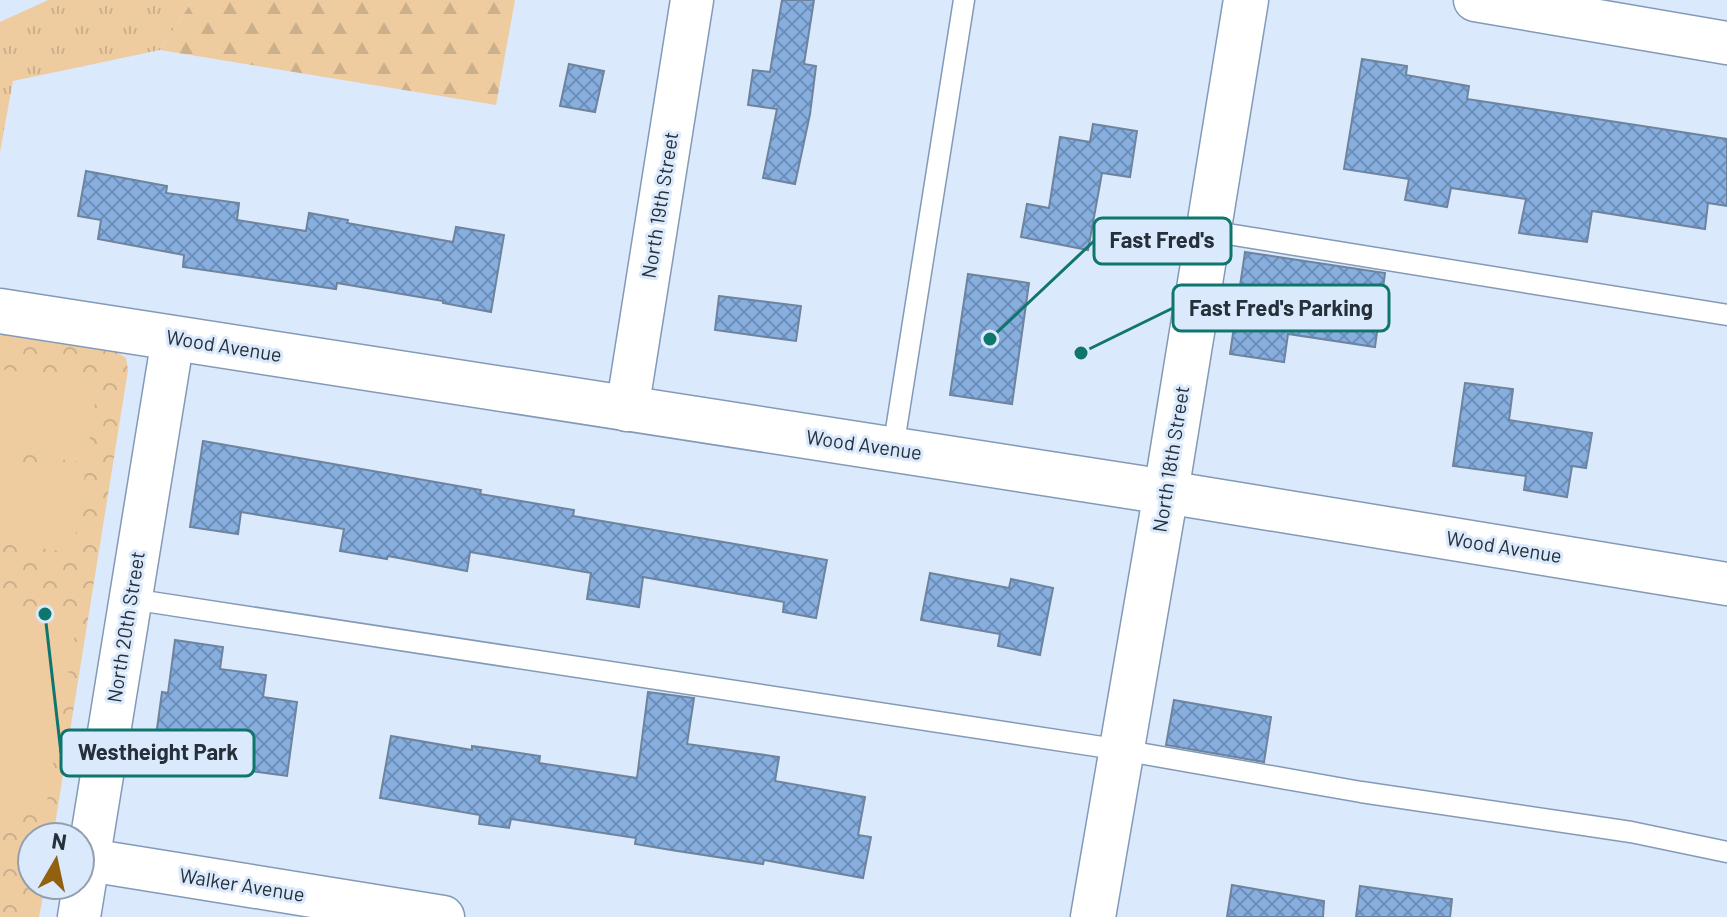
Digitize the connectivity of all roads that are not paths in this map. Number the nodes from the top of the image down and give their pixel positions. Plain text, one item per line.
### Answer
1 (692, 0) edge
2 (964, 0) edge
3 (1246, 0) edge
4 (1475, 0) edge
5 (1727, 43) edge
6 (1209, 231) junction
7 (0, 311) edge
8 (1727, 315) edge
9 (173, 338) junction
10 (627, 410) junction
11 (893, 449) junction
12 (1166, 492) junction
13 (1727, 584) edge
14 (131, 599) junction
15 (1122, 750) junction
16 (95, 821) edge
17 (1727, 852) edge
18 (96, 861) edge
19 (443, 917) edge
20 (1093, 917) edge

1 - 10 street, North 19th Street
2 - 11 lane
3 - 6 street, North 18th Street
4 - 5 street
6 - 8 lane
6 - 12 street, North 18th Street
7 - 9 street, Wood Avenue
9 - 10 street, Wood Avenue
9 - 14 street, North 20th Street
10 - 11 street, Wood Avenue
11 - 12 street, Wood Avenue
12 - 13 street, Wood Avenue
12 - 15 street, North 18th Street
14 - 15 lane
14 - 16 street, North 20th Street
15 - 17 lane
15 - 20 street, North 18th Street
18 - 19 street, Walker Avenue

